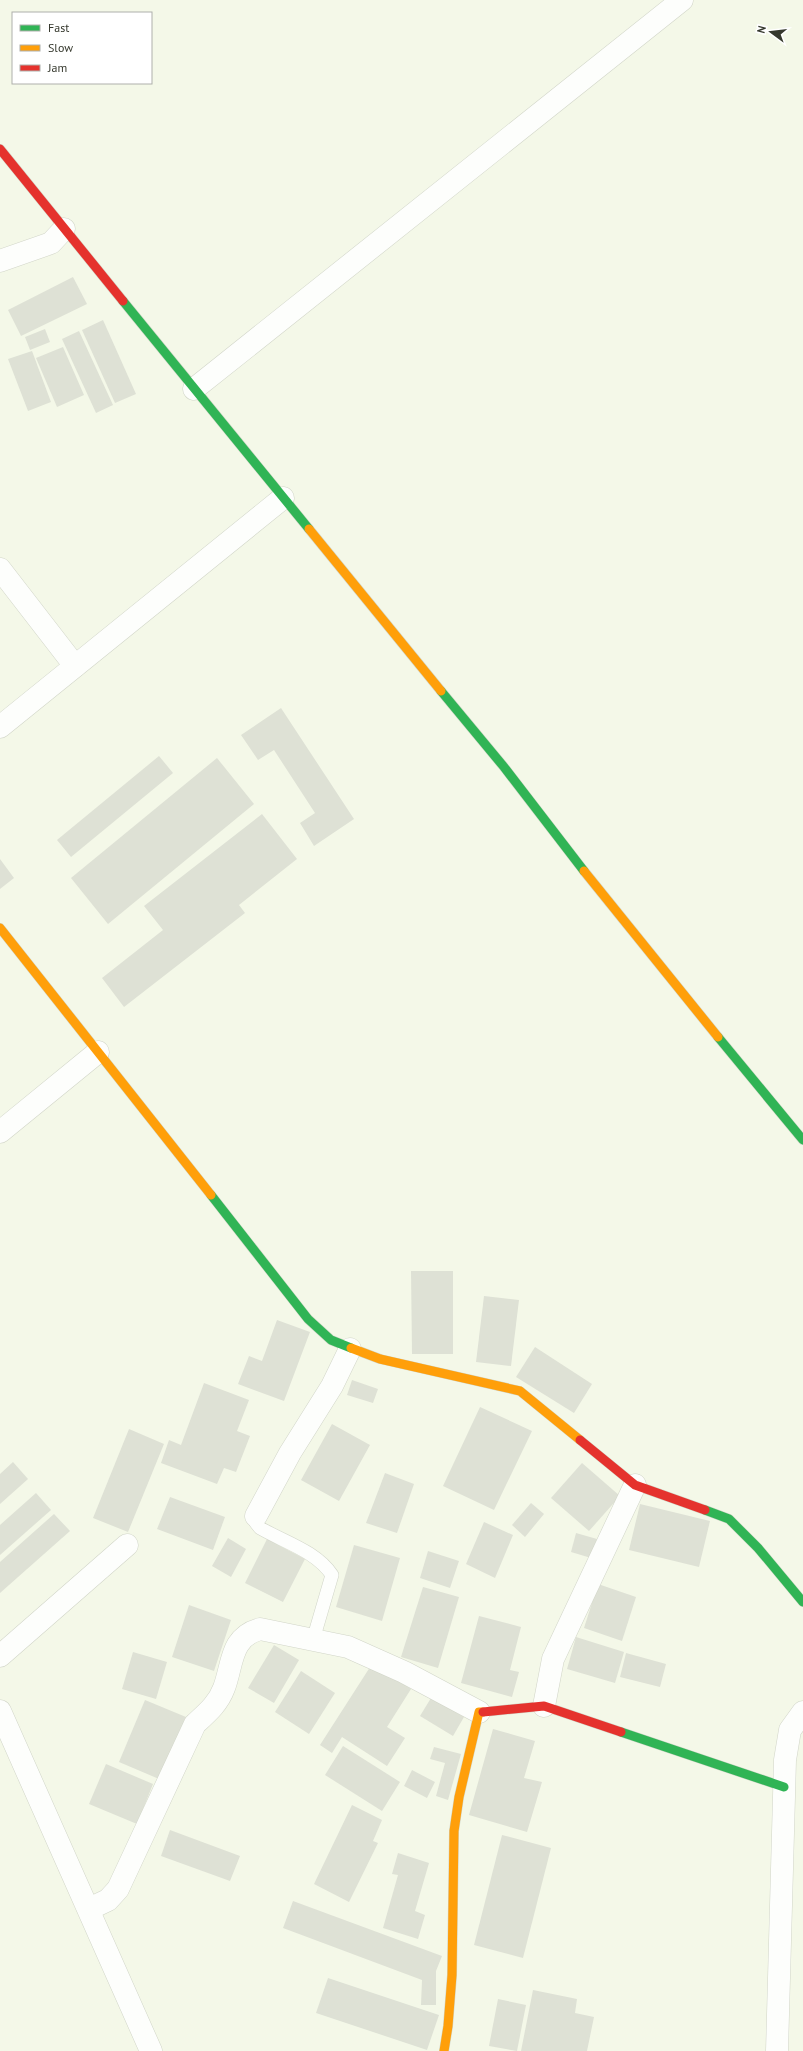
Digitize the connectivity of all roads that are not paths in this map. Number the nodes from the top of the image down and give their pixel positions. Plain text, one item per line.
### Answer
1 (682, 0) edge
2 (0, 149) edge
3 (64, 228) junction
4 (0, 261) edge
5 (194, 389) junction
6 (283, 498) junction
7 (0, 569) edge
8 (75, 666) junction
9 (0, 727) edge
10 (0, 928) edge
11 (98, 1052) junction
12 (0, 1132) edge
13 (803, 1140) edge
14 (350, 1349) junction
15 (635, 1485) junction
16 (256, 1516) joint
17 (127, 1545) dead end
18 (803, 1602) edge
19 (313, 1640) junction
20 (0, 1656) edge
21 (544, 1706) junction
22 (0, 1711) edge
23 (479, 1712) junction
24 (803, 1712) edge
25 (784, 1786) junction
26 (89, 1909) junction
27 (151, 2051) edge
28 (444, 2051) edge
29 (777, 2051) edge

1 - 5 street
2 - 3 street
3 - 4 street
3 - 5 street
5 - 6 street
6 - 8 street
6 - 13 street
7 - 8 street
8 - 9 street
10 - 11 street
11 - 12 street
11 - 14 street
14 - 15 street
14 - 16 street
15 - 18 street
15 - 21 street
16 - 19 lane
17 - 20 street
19 - 23 street
19 - 26 street
21 - 23 street
21 - 25 street
22 - 26 street
23 - 28 street
24 - 25 street
25 - 29 street
26 - 27 street

